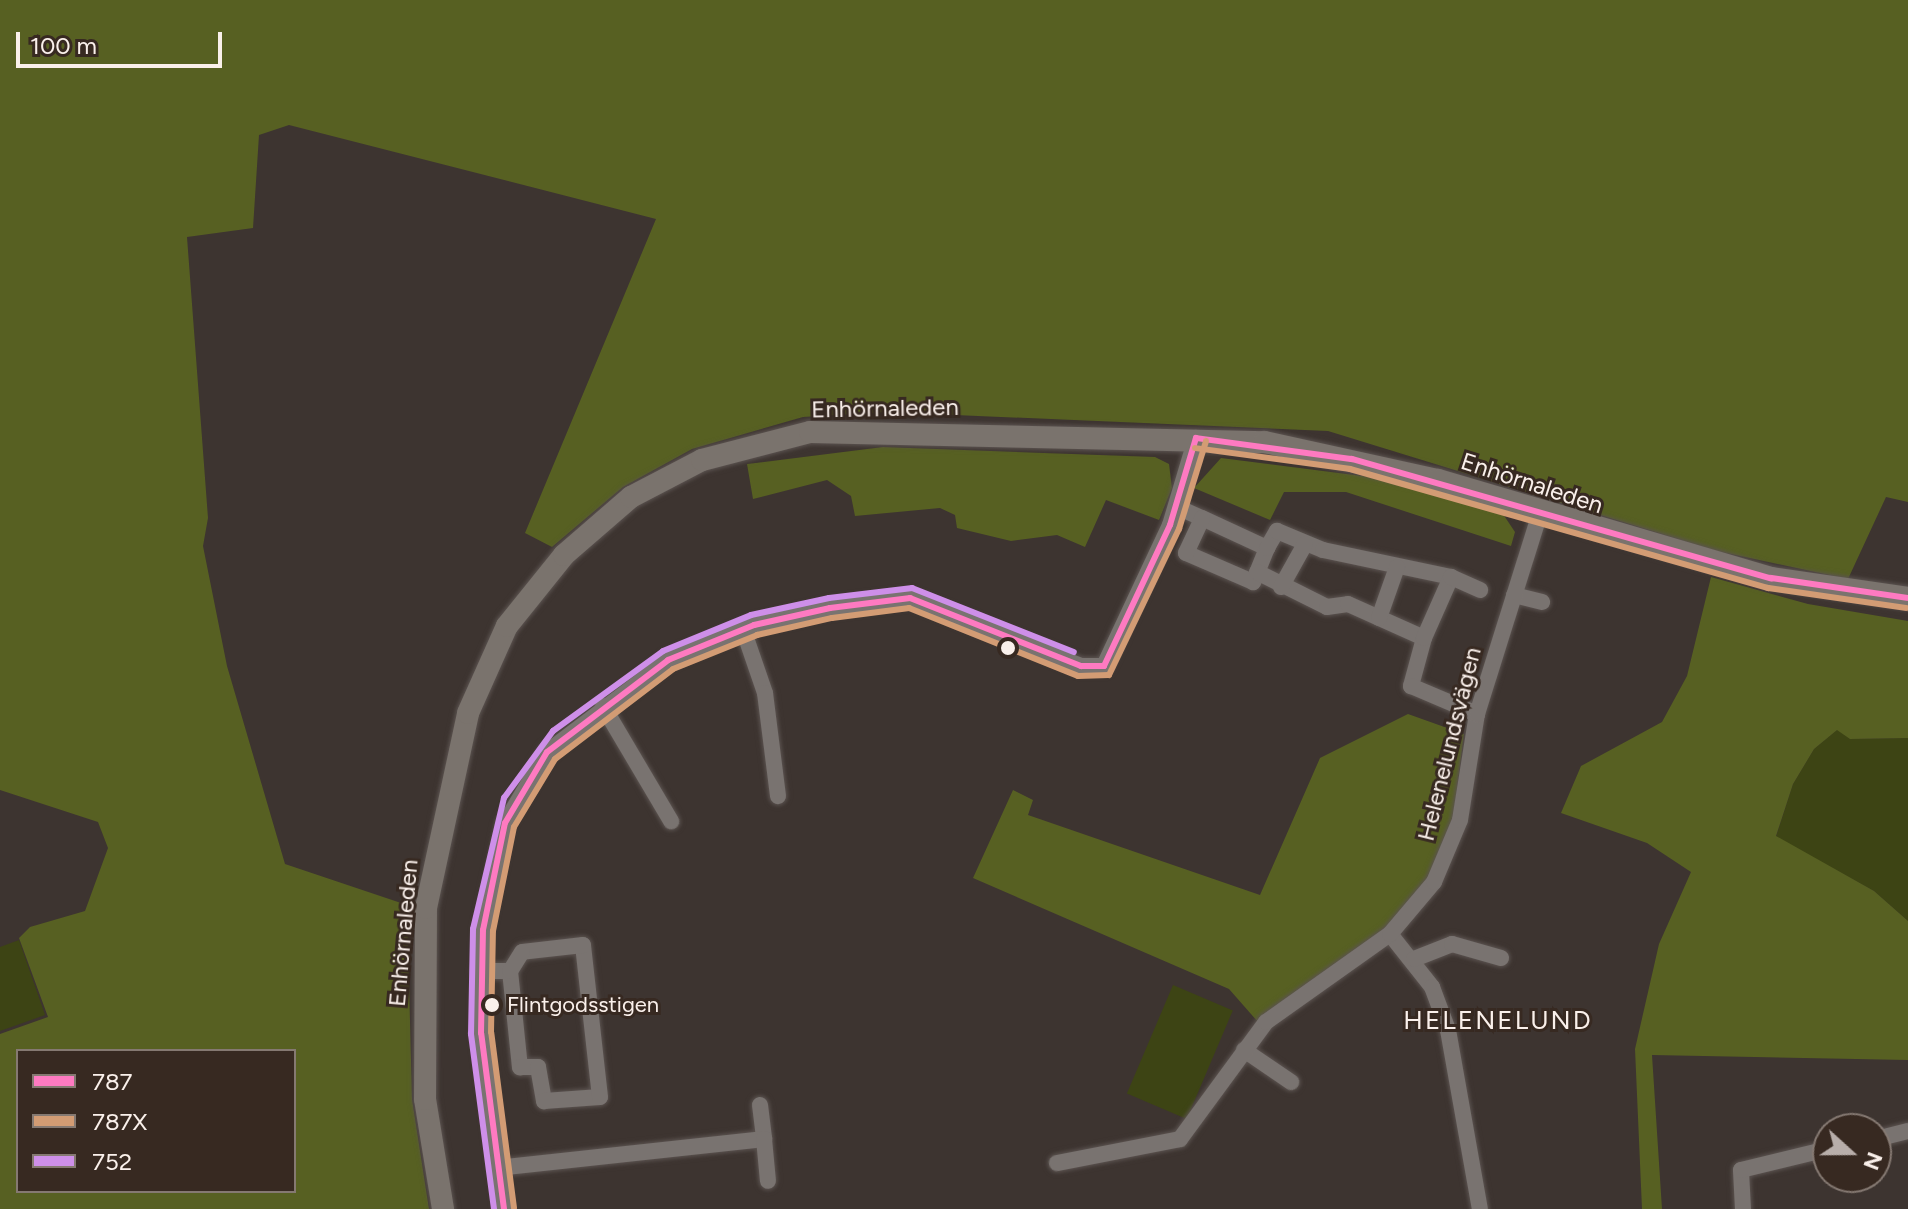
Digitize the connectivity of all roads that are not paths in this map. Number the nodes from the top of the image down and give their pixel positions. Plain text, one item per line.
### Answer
1 (1196, 438) junction
2 (1177, 507) junction
3 (1540, 513) junction
4 (1202, 518) junction
5 (1305, 544) junction
6 (1267, 548) junction
7 (1397, 567) junction
8 (1257, 572) junction
9 (1451, 577) junction
10 (1281, 587) junction
11 (1480, 590) dead end
12 (1514, 595) junction
13 (1908, 598) edge
14 (1542, 602) dead end
15 (1379, 618) junction
16 (743, 629) junction
17 (1424, 638) junction
18 (603, 706) junction
19 (1477, 714) junction
20 (778, 796) dead end
21 (671, 821) dead end
22 (1390, 934) junction
23 (1501, 958) dead end
24 (1414, 959) junction
25 (480, 971) junction
26 (510, 971) junction
27 (1244, 1050) junction
28 (1291, 1082) dead end
29 (760, 1105) dead end
30 (764, 1139) junction
31 (1812, 1153) edge
32 (1057, 1163) dead end
33 (497, 1168) junction
34 (768, 1181) dead end
35 (443, 1209) edge
36 (504, 1209) edge
37 (1480, 1209) edge
38 (1743, 1209) edge

1 - 2 street
1 - 3 street, Enhörnaleden
1 - 35 street, Enhörnaleden
2 - 4 street
2 - 16 street
3 - 12 street, Helenelundsvägen
3 - 13 street, Enhörnaleden
4 - 6 street
4 - 8 street
5 - 6 street
5 - 7 street
5 - 10 street
6 - 8 street
7 - 9 street
7 - 15 street
8 - 10 street
9 - 11 street
9 - 17 street
10 - 15 street
12 - 14 street
12 - 19 street, Helenelundsvägen
15 - 17 street
16 - 18 street
16 - 20 street
17 - 19 street
18 - 21 street
18 - 25 street
19 - 22 street, Helenelundsvägen
22 - 24 street
22 - 27 street, Helenelundsvägen
23 - 24 street
24 - 37 street
25 - 26 street
25 - 33 street
26 - 26 street
27 - 28 street
27 - 32 street, Helenelundsvägen
29 - 30 street
30 - 33 street
30 - 34 street
31 - 38 street
33 - 36 street

